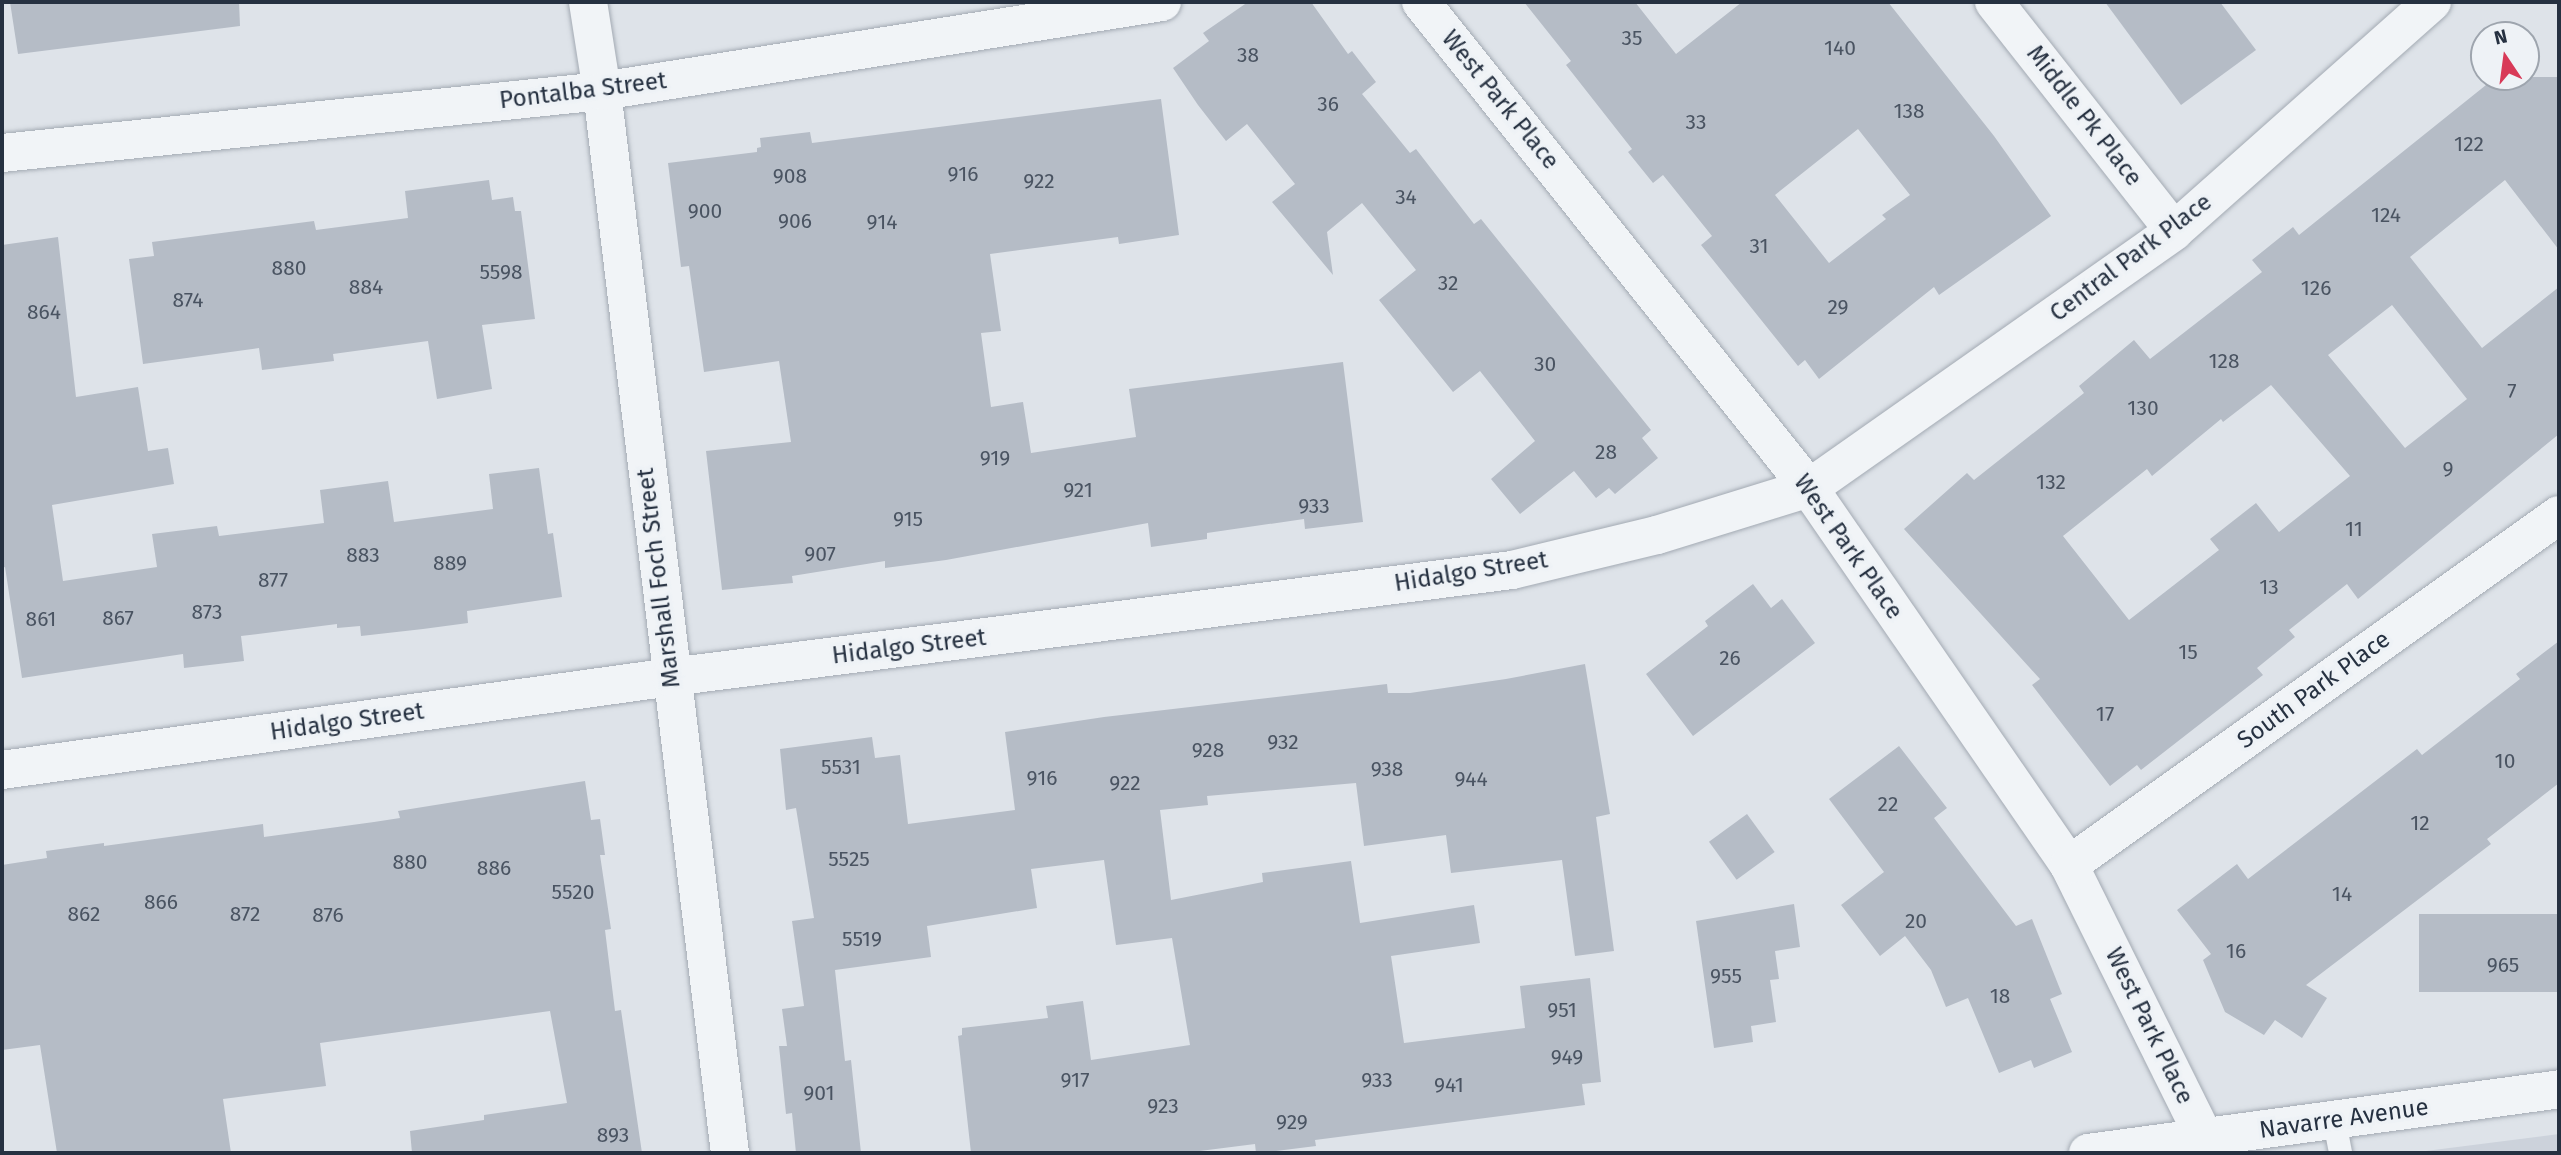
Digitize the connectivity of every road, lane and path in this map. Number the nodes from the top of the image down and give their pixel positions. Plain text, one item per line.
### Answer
1 (588, 2) edge
2 (1162, 2) edge
3 (1421, 2) edge
4 (1994, 2) edge
5 (2432, 2) edge
6 (601, 92) junction
7 (2, 153) edge
8 (2174, 231) junction
9 (1809, 488) junction
10 (2559, 515) edge
11 (671, 677) junction
12 (2, 770) edge
13 (2069, 865) junction
14 (2559, 1089) edge
15 (2337, 1137) edge
16 (2205, 1139) junction
17 (730, 1153) edge
18 (2088, 1153) edge

1 - 6 street, Marshall Foch Street
2 - 6 street, Pontalba Street
3 - 9 street, West Park Place
4 - 8 street, Middle Pk Place
5 - 8 street, Central Park Place
6 - 7 street, Pontalba Street
6 - 11 street, Marshall Foch Street
8 - 9 street, Central Park Place
9 - 11 street, Hidalgo Street
9 - 13 street, West Park Place
10 - 13 street, South Park Place
11 - 12 street, Hidalgo Street
11 - 17 street, Marshall Foch Street
13 - 16 street, West Park Place
14 - 15 street, Navarre Avenue
15 - 16 street, Navarre Avenue
16 - 18 street, Navarre Avenue

